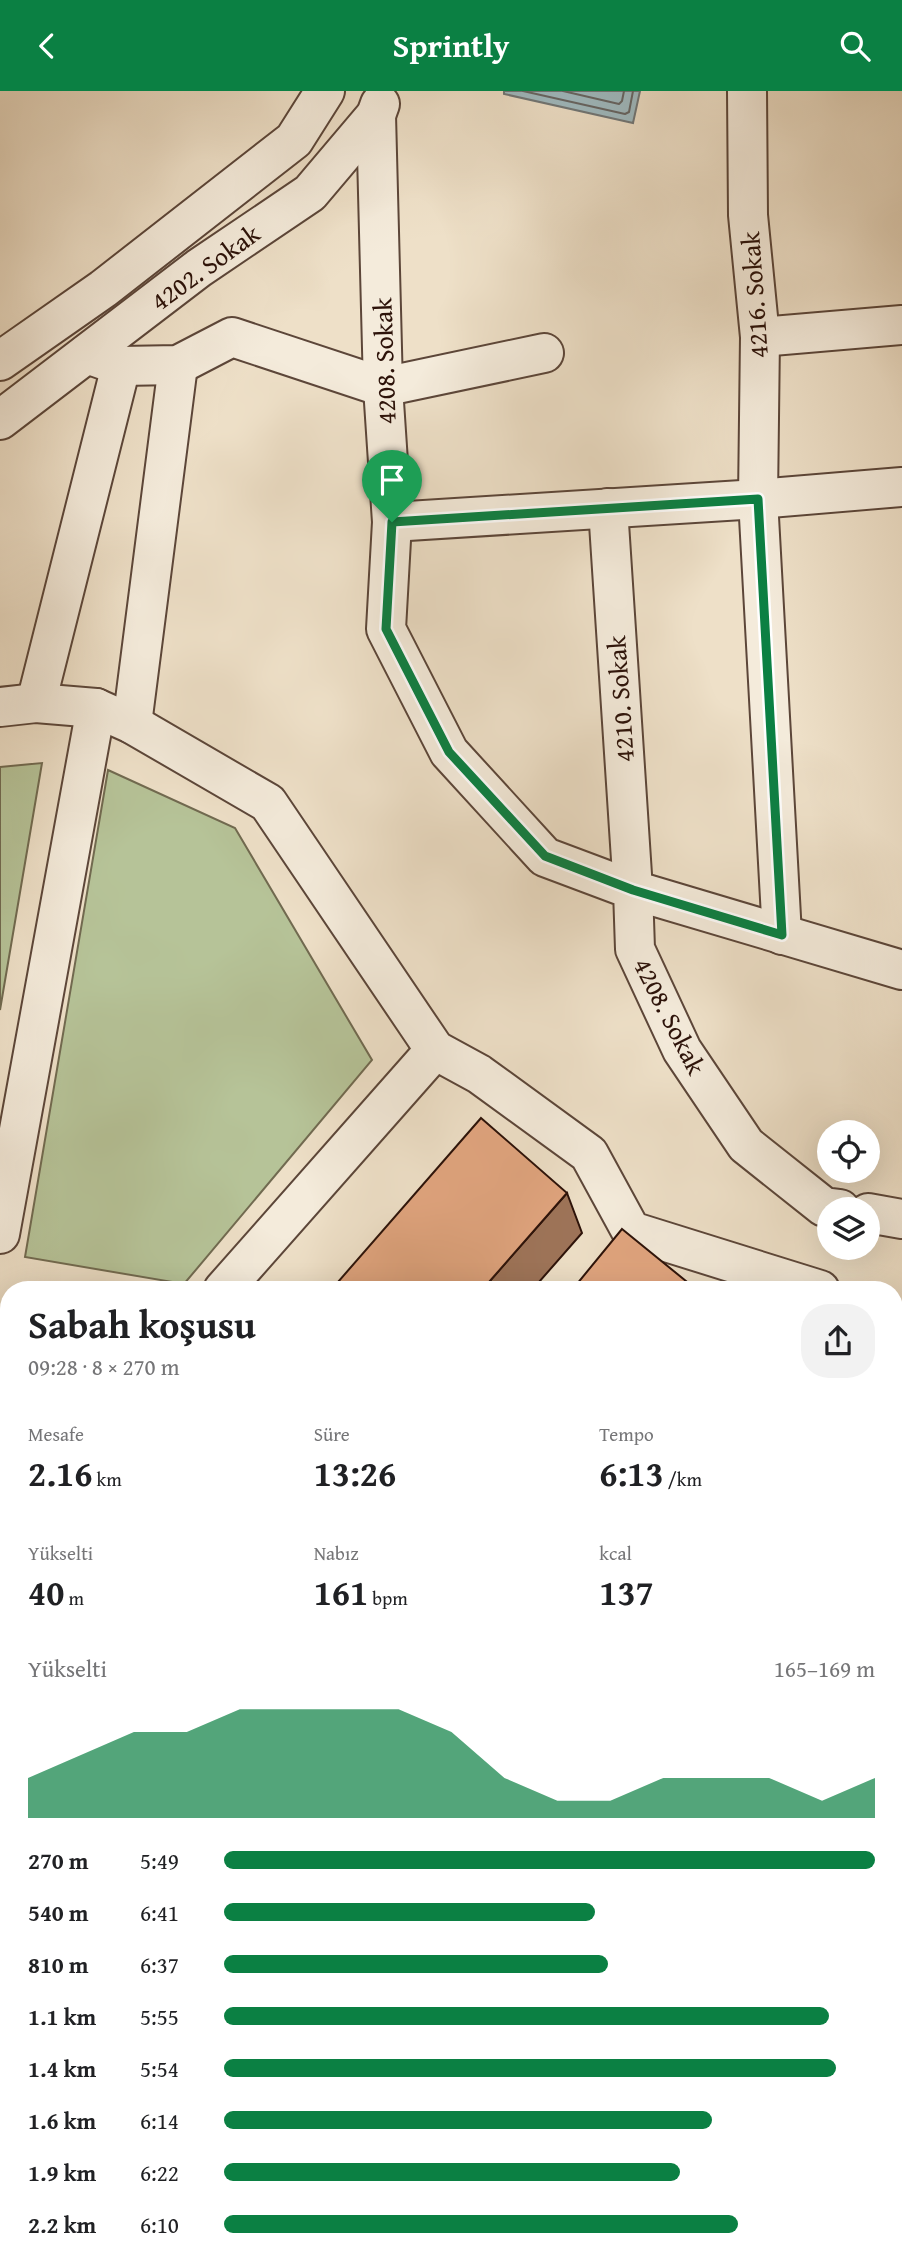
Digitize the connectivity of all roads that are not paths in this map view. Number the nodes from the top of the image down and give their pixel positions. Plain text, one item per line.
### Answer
1 (325, 91) edge
2 (747, 91) edge
3 (381, 103) edge
4 (902, 325) edge
5 (760, 337) junction
6 (544, 352) dead end
7 (104, 360) junction
8 (0, 361) edge
9 (178, 365) junction
10 (383, 387) junction
11 (0, 420) edge
12 (902, 487) edge
13 (758, 499) junction
14 (608, 508) junction
15 (392, 522) junction
16 (18, 705) edge
17 (96, 708) junction
18 (132, 724) junction
19 (633, 890) junction
20 (782, 935) junction
21 (902, 969) edge
22 (435, 1050) junction
23 (817, 1201) edge
24 (880, 1215) edge
25 (902, 1219) edge
26 (0, 1234) edge
27 (231, 1281) edge
28 (791, 1281) edge

1 - 8 street, 4202. Sokak
2 - 5 street, 4216. Sokak
3 - 7 street, 4202. Sokak
3 - 10 street, 4208. Sokak
4 - 5 street
5 - 13 street, 4216. Sokak
6 - 10 street
7 - 9 street
7 - 11 street, 4202. Sokak
7 - 16 street
9 - 10 street
9 - 18 street
10 - 15 street, 4208. Sokak
12 - 13 street
13 - 14 street
13 - 20 street, 4216. Sokak
14 - 15 street
14 - 19 street, 4210. Sokak
15 - 19 street, 4208. Sokak
16 - 17 street
17 - 18 street
17 - 26 street
18 - 22 street
19 - 20 street
19 - 23 street, 4208. Sokak
20 - 21 street
22 - 27 street
22 - 28 street
24 - 25 street

